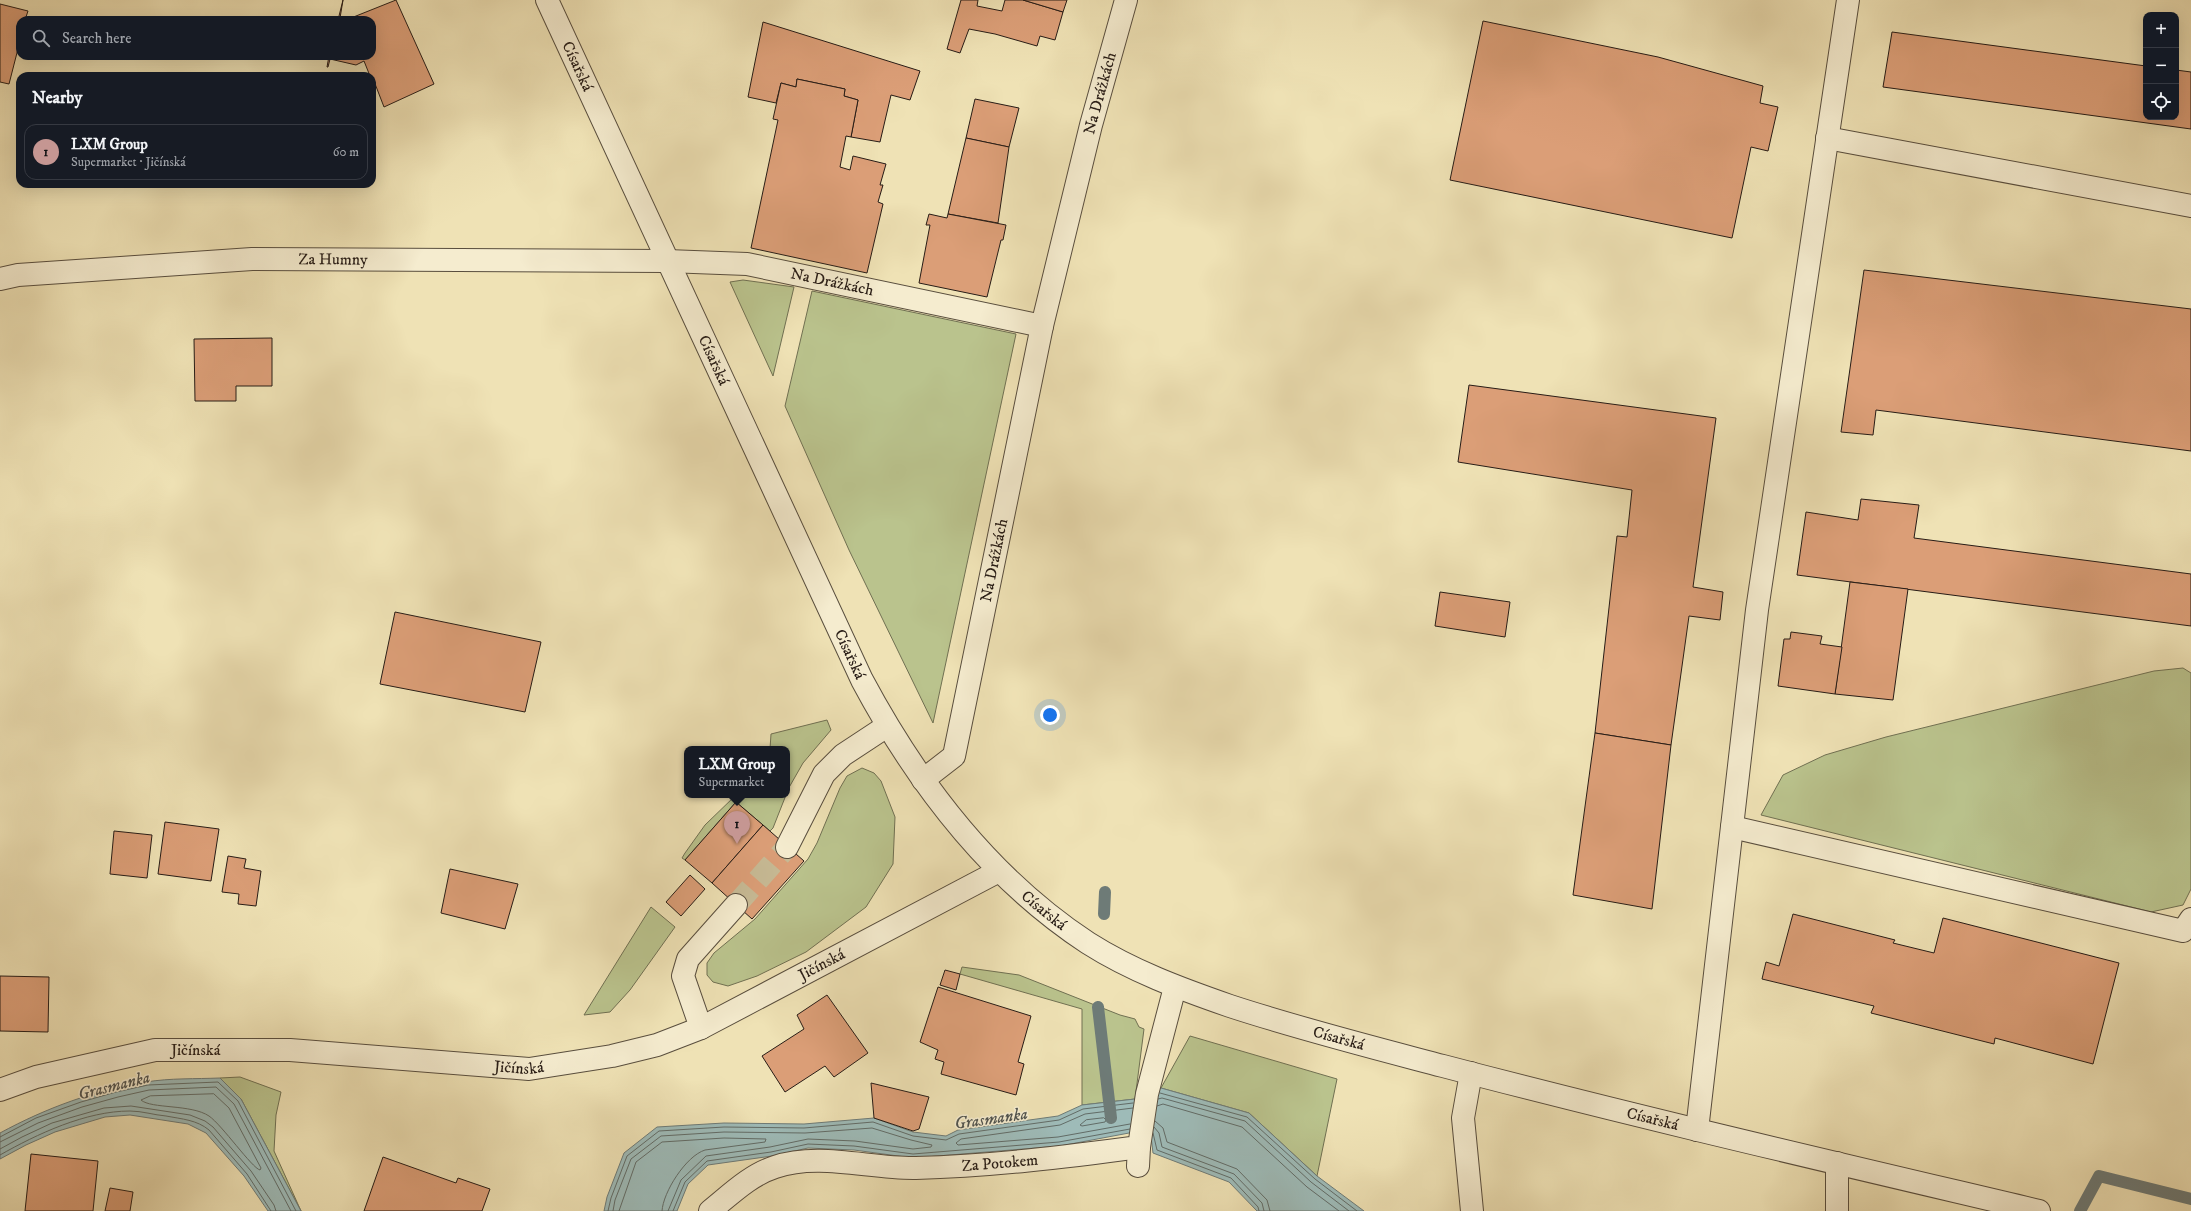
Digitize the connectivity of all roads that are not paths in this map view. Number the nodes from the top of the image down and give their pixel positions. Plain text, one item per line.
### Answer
1 (547, 0) edge
2 (1126, 0) edge
3 (1848, 0) edge
4 (1827, 138) junction
5 (2191, 206) edge
6 (667, 261) junction
7 (0, 279) edge
8 (1042, 326) junction
9 (887, 726) junction
10 (923, 780) junction
11 (1732, 826) junction
12 (787, 846) tunnel mouth
13 (999, 871) junction
14 (736, 905) tunnel mouth
15 (2191, 919) edge
16 (1175, 987) junction
17 (701, 1028) junction
18 (1471, 1073) junction
19 (0, 1090) edge
20 (1697, 1130) junction
21 (1838, 1164) junction
22 (710, 1211) edge
23 (1472, 1211) edge
24 (1837, 1211) edge
25 (2039, 1211) edge

1 - 6 street, Císařská
2 - 8 street, Na Drážkách
3 - 4 street
4 - 5 street
4 - 11 street
6 - 7 street, Za Humny
6 - 8 street, Na Drážkách
6 - 9 street, Císařská
8 - 10 street, Na Drážkách
9 - 10 street, Císařská
9 - 12 street
10 - 13 street, Císařská
11 - 15 street
11 - 20 street
13 - 16 street, Císařská
13 - 17 street, Jičínská
14 - 17 street
16 - 18 street, Císařská
16 - 22 street, Za Potokem
17 - 19 street, Jičínská
18 - 20 street, Císařská
18 - 23 street
20 - 21 street, Císařská
21 - 24 street
21 - 25 street, Císařská

